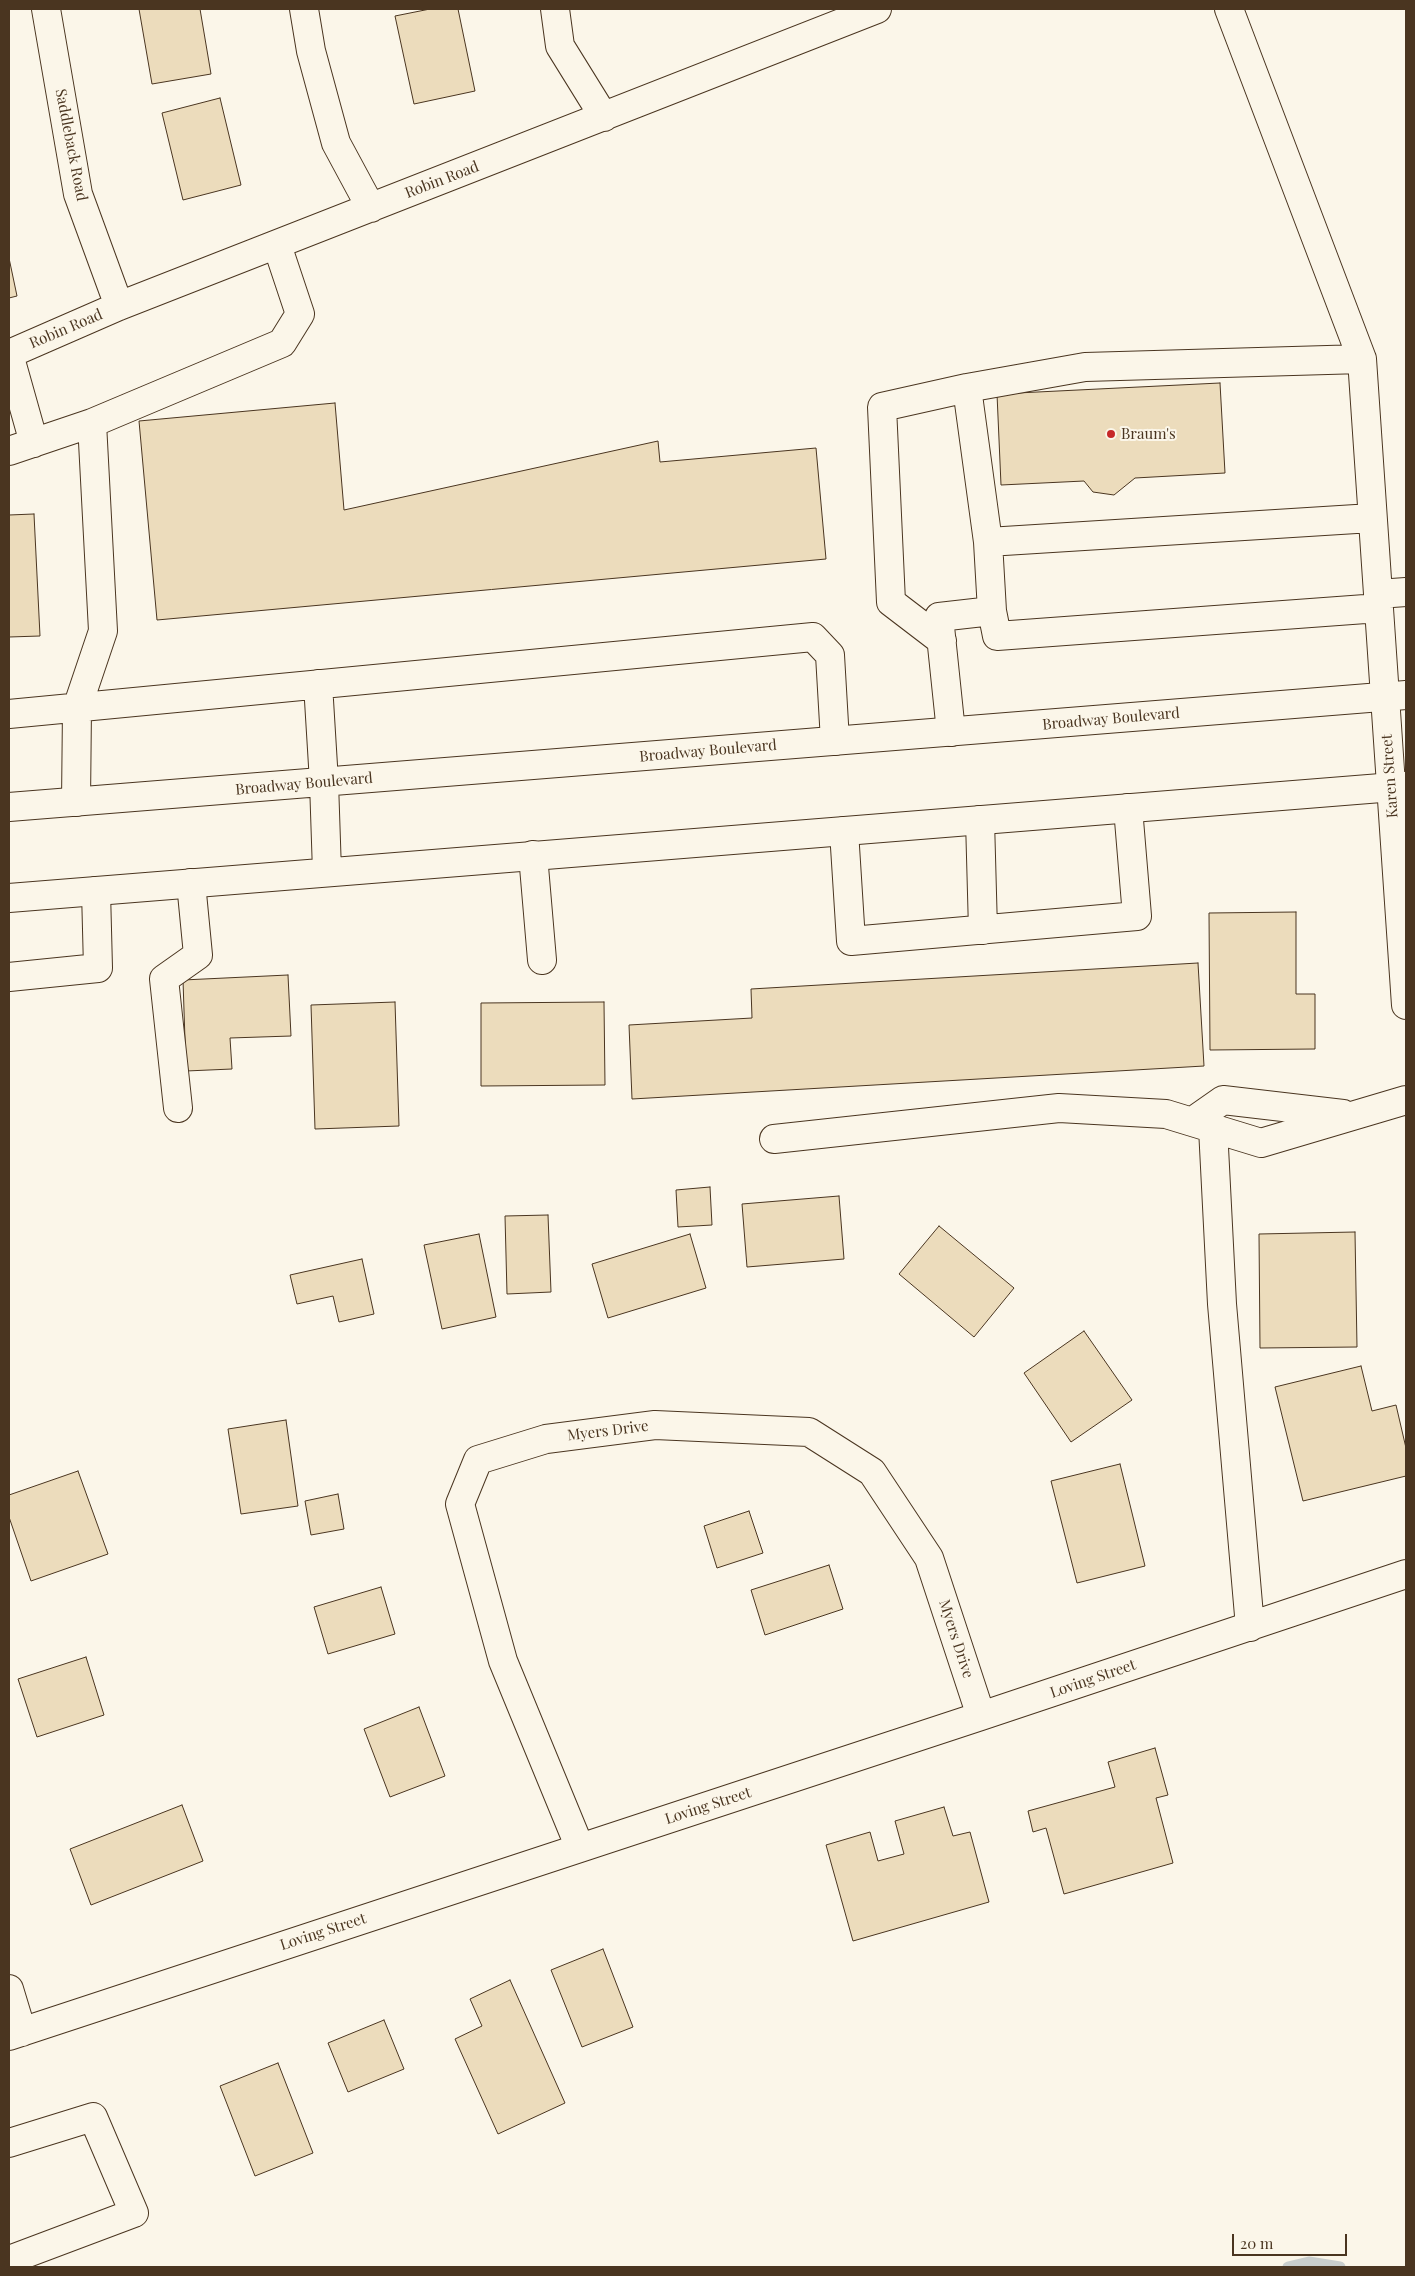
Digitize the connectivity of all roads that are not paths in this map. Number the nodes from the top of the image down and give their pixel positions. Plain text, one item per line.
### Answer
1 (46, 9) edge
2 (304, 9) edge
3 (554, 9) edge
4 (878, 9) edge
5 (1229, 9) edge
6 (821, 19) edge
7 (604, 116) junction
8 (371, 208) junction
9 (277, 244) junction
10 (119, 306) junction
11 (9, 354) edge
12 (1362, 359) junction
13 (967, 388) junction
14 (92, 423) junction
15 (34, 443) junction
16 (9, 451) edge
17 (1372, 518) junction
18 (988, 542) junction
19 (1406, 592) edge
20 (1378, 601) junction
21 (992, 611) junction
22 (942, 641) junction
23 (318, 684) junction
24 (1396, 696) edge
25 (77, 708) junction
26 (9, 714) edge
27 (951, 732) junction
28 (835, 741) junction
29 (324, 782) junction
30 (1398, 787) edge
31 (76, 802) junction
32 (9, 807) edge
33 (1128, 808) junction
34 (980, 820) junction
35 (844, 831) junction
36 (533, 855) junction
37 (327, 872) junction
38 (191, 883) junction
39 (96, 891) junction
40 (9, 898) edge
41 (983, 930) junction
42 (542, 960) dead end
43 (9, 977) edge
44 (1406, 1005) edge
45 (1406, 1100) edge
46 (178, 1108) dead end
47 (1354, 1115) junction
48 (1203, 1125) junction
49 (774, 1139) dead end
50 (1406, 1574) edge
51 (1250, 1626) junction
52 (981, 1716) junction
53 (580, 1848) junction
54 (9, 1989) edge
55 (15, 2034) edge
56 (9, 2142) edge
57 (9, 2260) edge

1 - 10 street, Saddleback Road
2 - 8 street
3 - 7 street
4 - 6 street, Robin Road
5 - 12 street, Karen Street
6 - 7 street, Robin Road
7 - 8 street, Robin Road
8 - 9 street, Robin Road
9 - 10 street, Robin Road
9 - 14 street
10 - 11 street, Robin Road
11 - 15 street
12 - 13 street
12 - 17 street, Karen Street
13 - 18 street
13 - 22 street
14 - 15 street
14 - 25 street
15 - 16 street
17 - 18 street
17 - 20 street, Karen Street
18 - 21 street
19 - 20 street
20 - 21 street
20 - 24 street, Karen Street
21 - 22 street
22 - 27 street
23 - 25 street
23 - 28 street
23 - 29 street
24 - 27 street, Broadway Boulevard
24 - 30 street, Karen Street
25 - 26 street
25 - 31 street
27 - 28 street, Broadway Boulevard
28 - 29 street, Broadway Boulevard
29 - 31 street, Broadway Boulevard
29 - 37 street
30 - 33 street
30 - 44 street, Karen Street
31 - 32 street, Broadway Boulevard
33 - 34 street
33 - 41 street
34 - 35 street
34 - 41 street
35 - 36 street
35 - 41 street
36 - 37 street
36 - 42 street
37 - 38 street
38 - 39 street
38 - 46 street
39 - 40 street
39 - 43 street
45 - 47 street
47 - 48 street
47 - 48 street
48 - 49 street
48 - 51 street
50 - 51 street, Loving Street
51 - 52 street, Loving Street
52 - 53 street, Loving Street
52 - 53 street, Myers Drive
53 - 55 street, Loving Street
54 - 55 street
56 - 57 street

